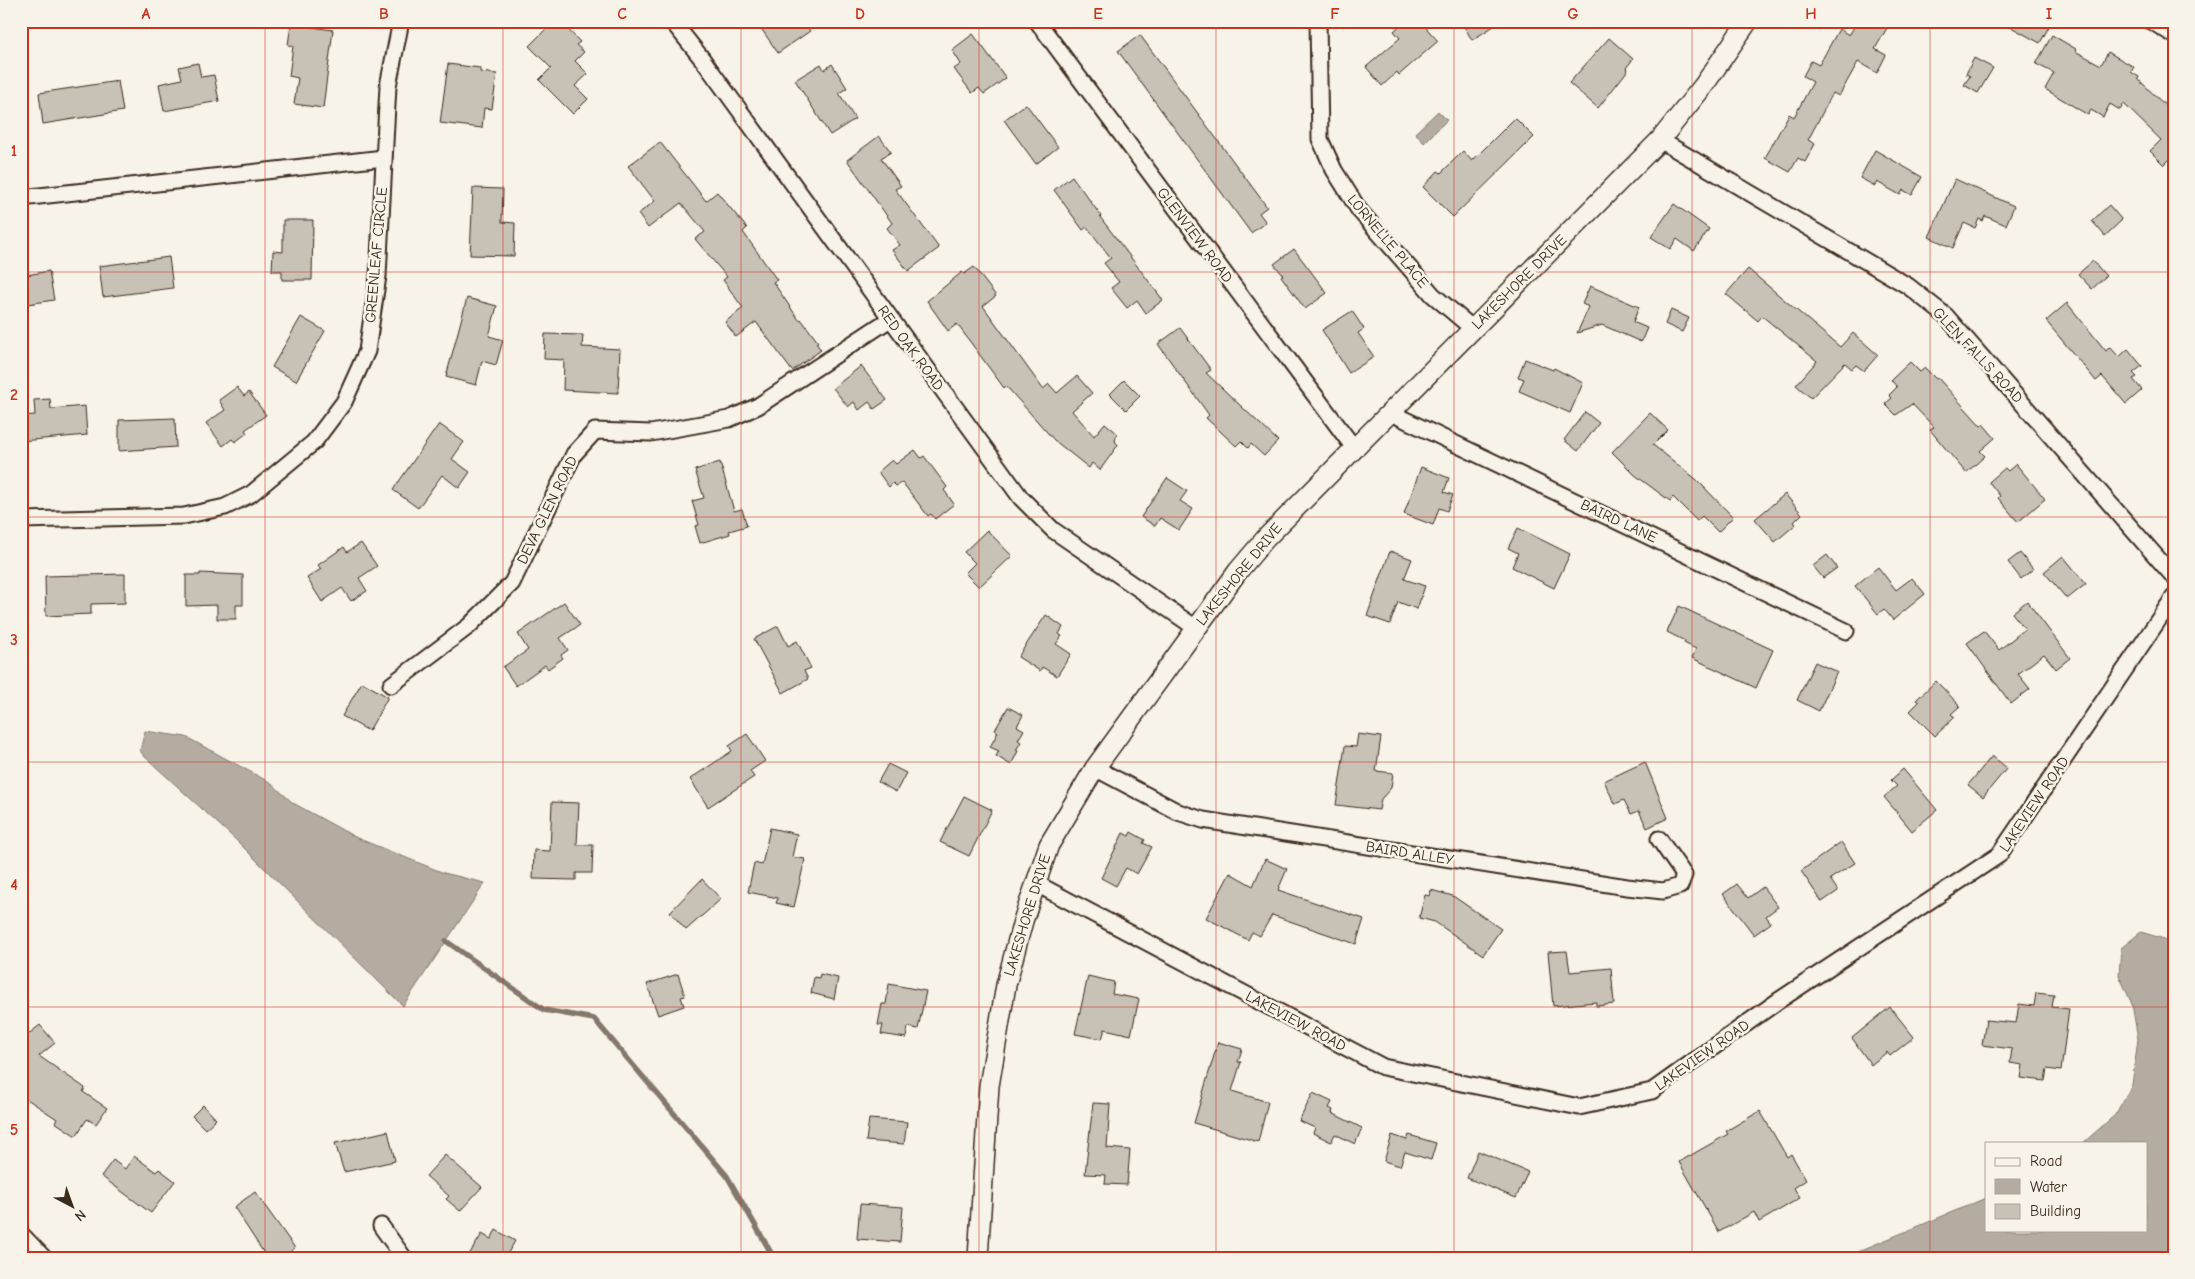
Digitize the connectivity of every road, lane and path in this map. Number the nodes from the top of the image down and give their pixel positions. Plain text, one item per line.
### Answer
1 (401, 21) edge
2 (672, 21) edge
3 (1037, 21) edge
4 (1318, 21) edge
5 (1748, 21) edge
6 (2152, 21) edge
7 (2174, 34) edge
8 (1660, 140) junction
9 (384, 158) junction
10 (21, 198) edge
11 (890, 319) junction
12 (1472, 328) junction
13 (1391, 413) junction
14 (1354, 448) junction
15 (21, 520) edge
16 (2174, 577) edge
17 (2174, 597) edge
18 (1196, 628) junction
19 (1846, 631) dead end
20 (391, 685) dead end
21 (1095, 768) junction
22 (1659, 839) dead end
23 (1035, 883) junction
24 (381, 1226) dead end
25 (21, 1234) edge
26 (44, 1258) edge
27 (404, 1258) edge
28 (978, 1258) edge

1 - 9 street, GREENLEAF CIRCLE
2 - 11 street, RED OAK ROAD
3 - 14 street, GLENVIEW ROAD
4 - 12 street, LORNELLE PLACE
5 - 8 street, LAKESHORE DRIVE
6 - 7 street
8 - 12 street, LAKESHORE DRIVE
8 - 16 street, GLEN FALLS ROAD
9 - 10 street
9 - 15 street, GREENLEAF CIRCLE
11 - 18 street, RED OAK ROAD
11 - 20 street, DEVA GLEN ROAD
12 - 13 street, LAKESHORE DRIVE
13 - 14 street, LAKESHORE DRIVE
13 - 19 street, BAIRD LANE
14 - 18 street, LAKESHORE DRIVE
17 - 23 street, LAKEVIEW ROAD
18 - 21 street, LAKESHORE DRIVE
21 - 22 street, BAIRD ALLEY
21 - 23 street, LAKESHORE DRIVE
23 - 28 street, LAKESHORE DRIVE
24 - 27 street
25 - 26 street

